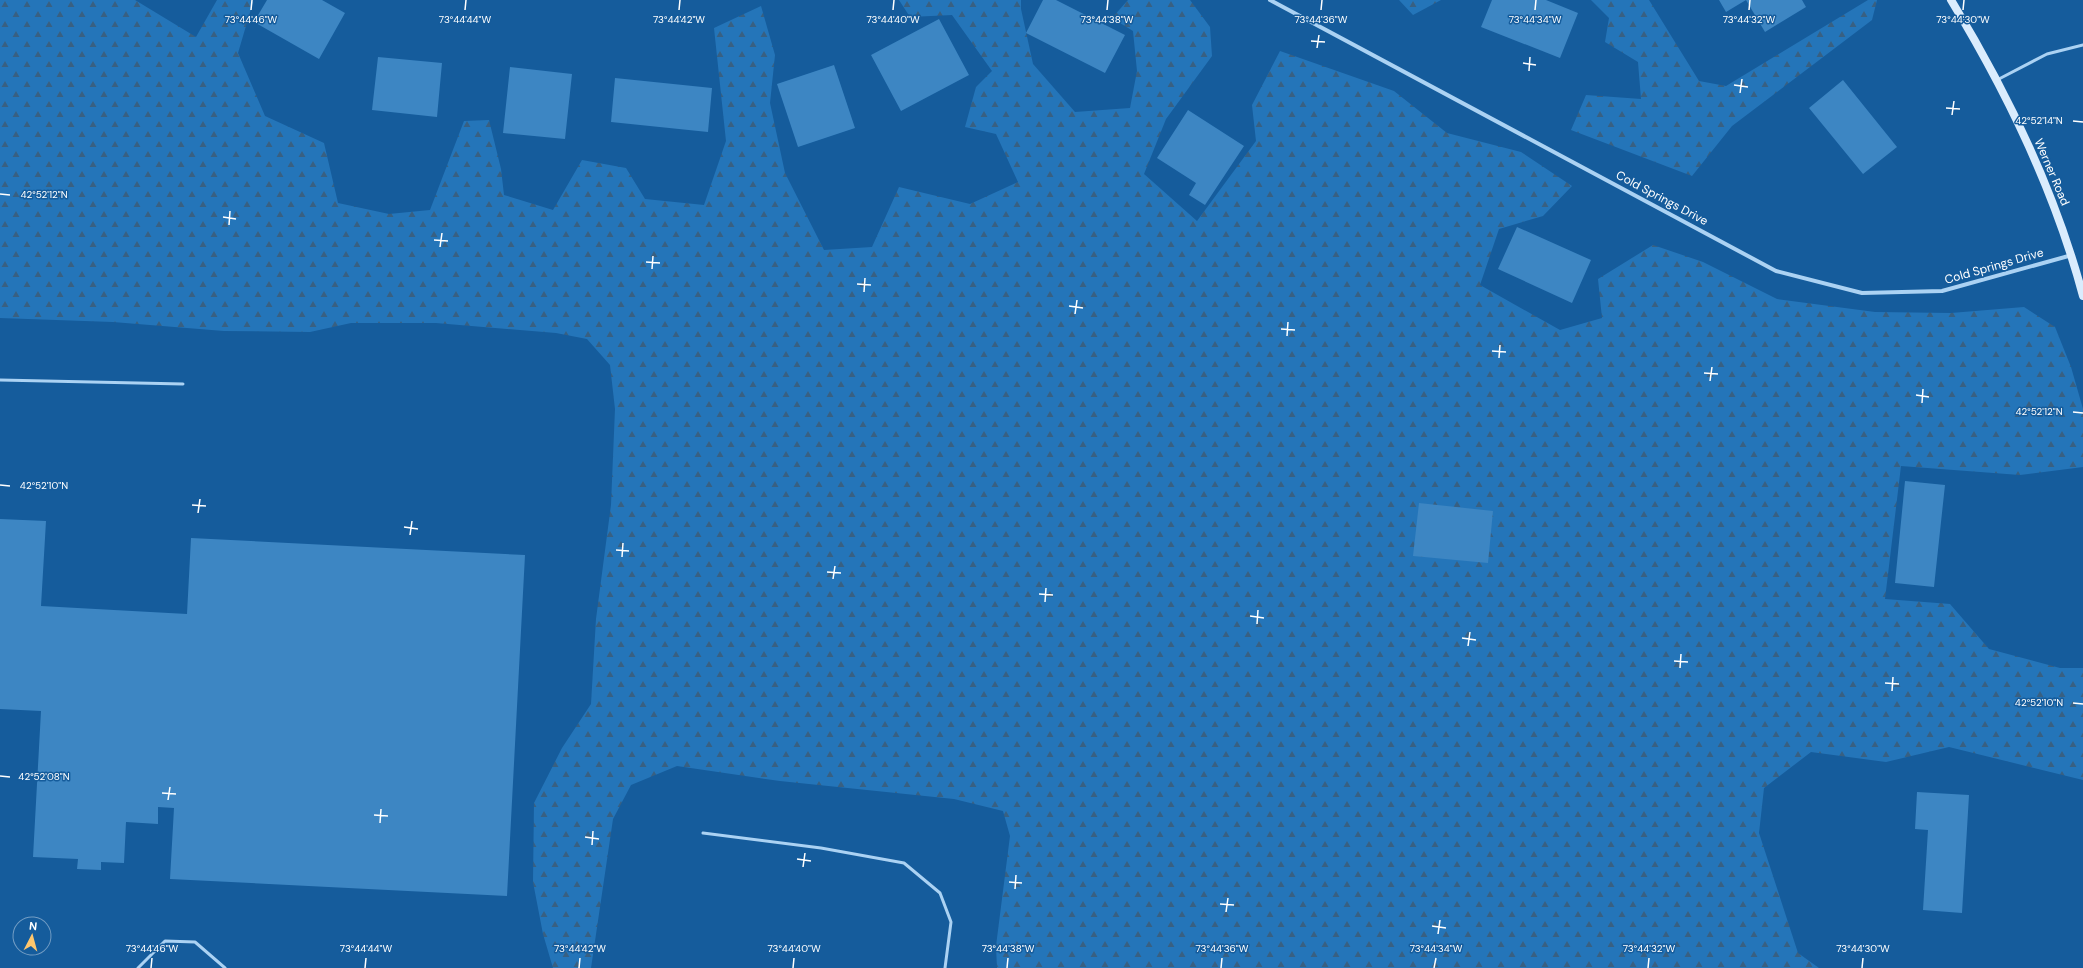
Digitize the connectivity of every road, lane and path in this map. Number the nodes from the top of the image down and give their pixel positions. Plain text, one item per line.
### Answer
1 (1270, 0) edge
2 (1951, 0) edge
3 (2083, 45) edge
4 (1996, 81) junction
5 (2072, 255) junction
6 (2083, 296) edge
7 (0, 380) edge
8 (183, 384) dead end
9 (703, 833) dead end
10 (138, 968) edge
11 (225, 968) edge
12 (945, 968) edge

1 - 5 street, Cold Springs Drive
2 - 4 street, Werner Road
3 - 4 lane
4 - 5 street, Werner Road
5 - 6 street, Werner Road
7 - 8 lane
9 - 12 lane
10 - 11 lane

